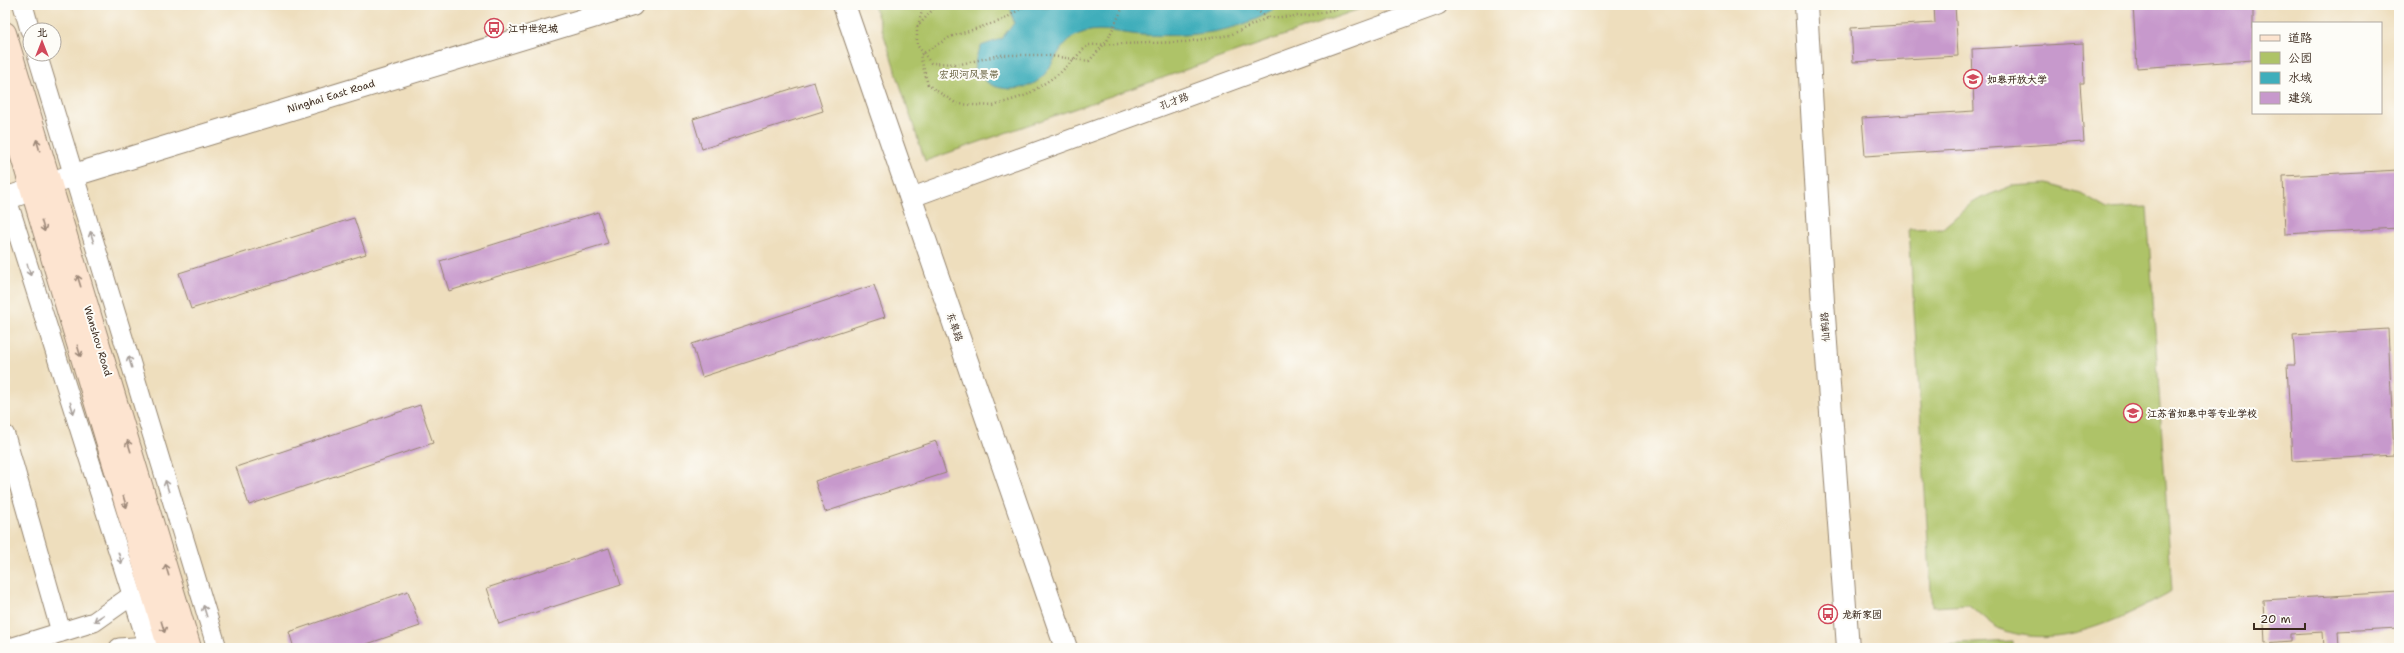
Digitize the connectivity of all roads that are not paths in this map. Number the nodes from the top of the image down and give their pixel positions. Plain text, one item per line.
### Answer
1 (23, 5) edge
2 (632, 5) edge
3 (844, 5) edge
4 (1438, 5) edge
5 (1806, 5) edge
6 (28, 22) edge
7 (5, 33) edge
8 (40, 62) edge
9 (5, 100) edge
10 (74, 175) junction
11 (40, 186) junction
12 (6, 197) edge
13 (910, 198) junction
14 (5, 435) edge
15 (131, 596) junction
16 (61, 632) junction
17 (148, 647) edge
18 (10, 648) edge
19 (119, 648) edge
20 (169, 648) edge
21 (190, 648) edge
22 (217, 648) edge
23 (1066, 648) edge
24 (1848, 648) edge

1 - 6 street
2 - 10 street, Ninghai East Road
3 - 13 street, 东皋路
4 - 13 street, 孔才路
5 - 24 street, 仙鹤路
11 -> 7 main road, Wanshou Road
8 - 10 street
9 - 11 main road, Wanshou Road
10 - 11 street, Ninghai East Road
22 -> 10 street
11 - 12 street, Ninghai East Road
11 -> 20 main road, Wanshou Road
21 -> 11 main road, Wanshou Road
12 -> 15 street
13 - 23 street, 东皋路
14 - 16 street
15 -> 16 street
15 - 17 street
16 - 18 street
17 - 19 street

